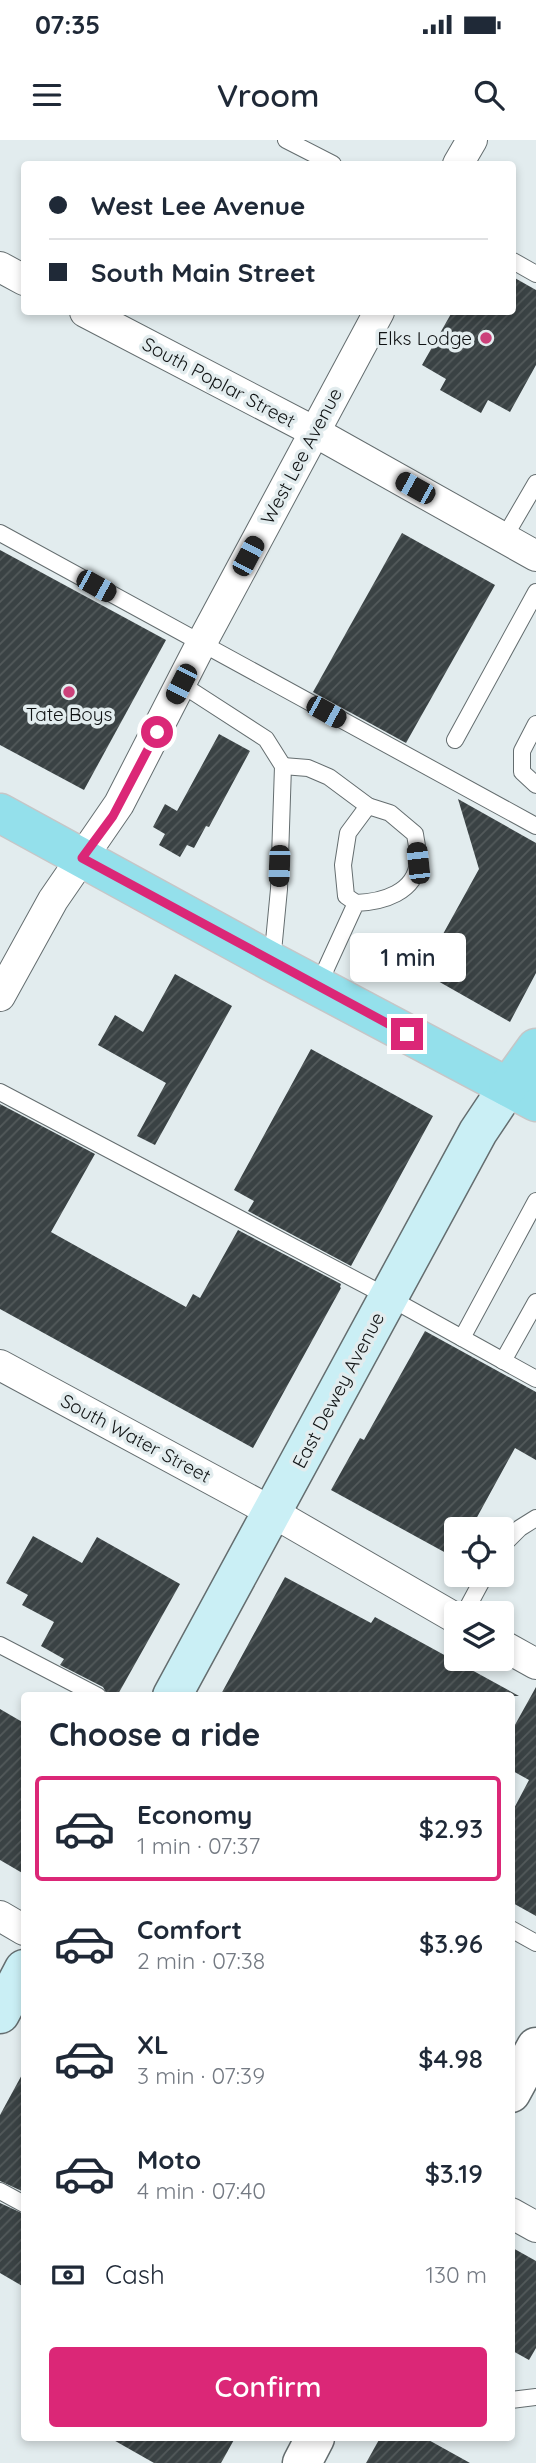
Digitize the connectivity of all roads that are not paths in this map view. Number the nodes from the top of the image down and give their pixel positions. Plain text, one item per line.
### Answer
1 (286, 140) edge
2 (472, 140) edge
3 (327, 161) edge
4 (460, 161) edge
5 (516, 263) edge
6 (0, 267) edge
7 (536, 274) edge
8 (21, 278) edge
9 (91, 315) edge
10 (377, 315) edge
11 (315, 432) junction
12 (536, 483) edge
13 (0, 533) edge
14 (504, 538) junction
15 (536, 556) edge
16 (536, 592) edge
17 (201, 644) junction
18 (181, 684) junction
19 (536, 724) edge
20 (455, 740) dead end
21 (283, 766) junction
22 (536, 785) edge
23 (368, 806) junction
24 (0, 813) edge
25 (536, 826) edge
26 (82, 858) junction
27 (356, 903) junction
28 (272, 962) junction
29 (318, 987) junction
30 (0, 996) edge
31 (536, 1048) edge
32 (0, 1092) edge
33 (522, 1095) edge
34 (536, 1201) edge
35 (388, 1297) junction
36 (536, 1302) edge
37 (462, 1338) junction
38 (503, 1361) junction
39 (0, 1364) edge
40 (536, 1380) edge
41 (272, 1512) junction
42 (536, 1518) edge
43 (514, 1534) edge
44 (444, 1611) edge
45 (0, 1645) edge
46 (514, 1651) edge
47 (535, 1662) edge
48 (90, 1692) edge
49 (174, 1692) edge
50 (0, 1916) edge
51 (21, 1928) edge
52 (515, 1931) edge
53 (536, 1943) edge
54 (21, 1975) edge
55 (0, 2014) edge
56 (536, 2047) edge
57 (515, 2086) edge
58 (0, 2191) edge
59 (21, 2202) edge
60 (515, 2215) edge
61 (536, 2228) edge
62 (536, 2397) edge
63 (515, 2400) edge
64 (313, 2441) edge
65 (302, 2463) edge

1 - 3 lane
2 - 4 street
5 - 7 lane
6 - 8 street
9 - 11 street, South Poplar Street
10 - 11 street, West Lee Avenue
11 - 14 street, South Poplar Street
11 - 17 street, West Lee Avenue
12 - 14 lane
13 - 17 lane
14 - 15 street, South Poplar Street
16 - 20 lane
17 - 18 street, West Lee Avenue
17 - 25 lane
18 - 21 lane
18 - 26 street, West Lee Avenue
19 - 22 lane
21 - 23 lane
21 - 28 lane
23 - 27 lane
23 - 27 lane
24 - 26 main road
26 - 28 main road
26 - 30 street, West Lee Avenue
27 - 29 lane
28 - 29 main road
29 - 33 main road
31 - 33 main road
32 - 35 lane
33 - 35 main road, East Dewey Avenue
34 - 37 lane
35 - 37 lane
35 - 41 main road, East Dewey Avenue
36 - 38 lane
37 - 38 lane
38 - 40 lane
39 - 41 street, South Water Street
41 - 44 street, South Water Street
41 - 49 main road, East Dewey Avenue
42 - 43 lane
45 - 48 lane
46 - 47 street
50 - 51 street
52 - 53 lane
54 - 55 main road
56 - 57 street
58 - 59 lane
60 - 61 street
62 - 63 lane
64 - 65 street

